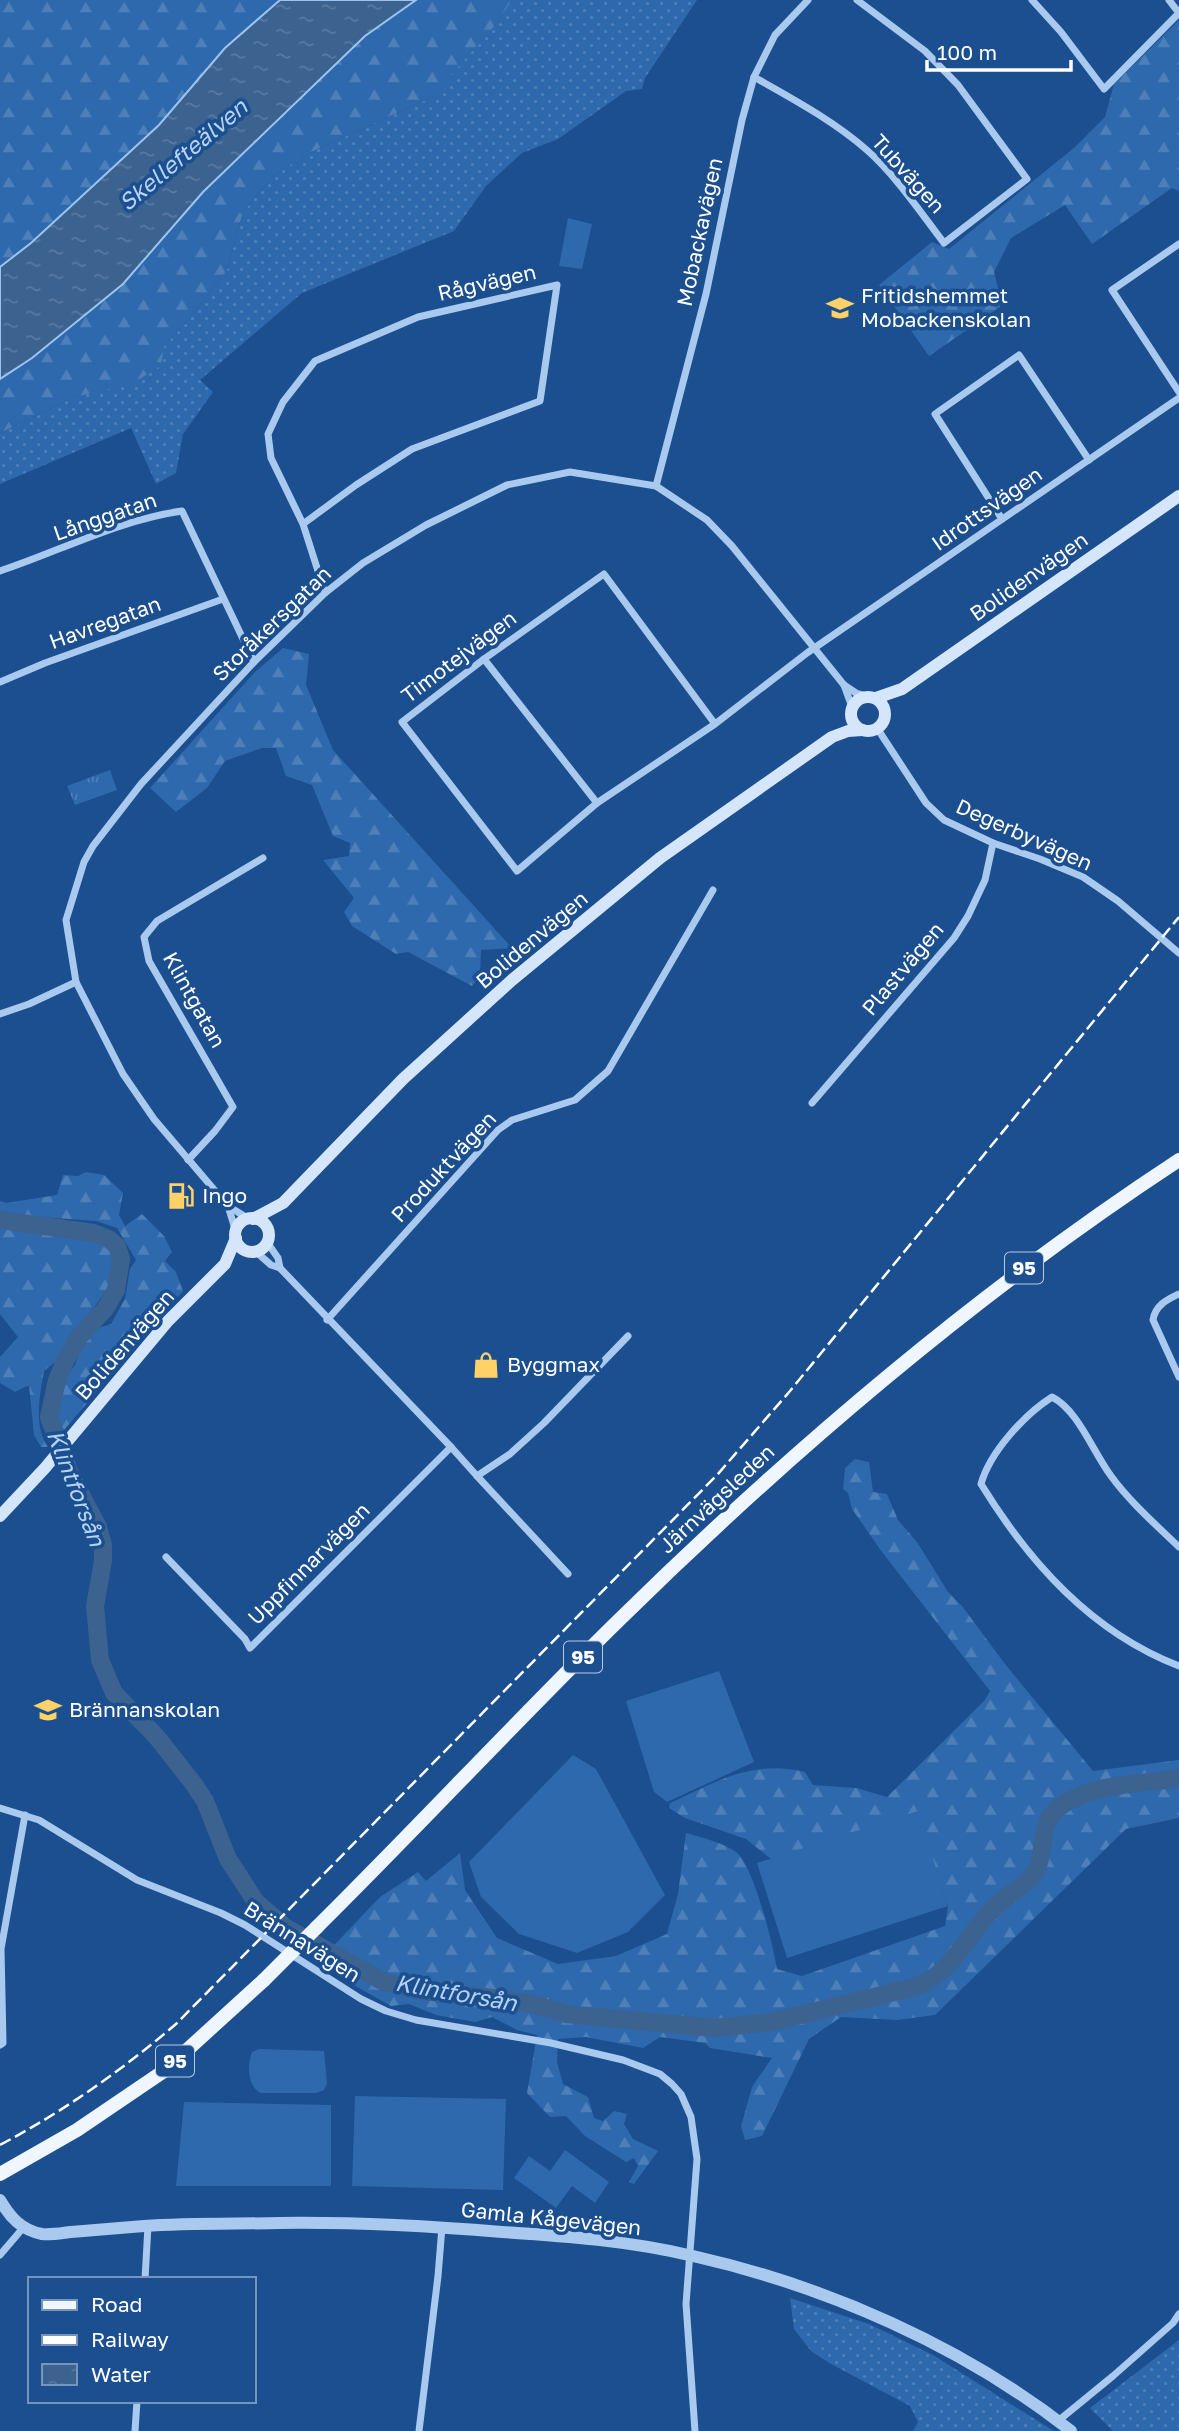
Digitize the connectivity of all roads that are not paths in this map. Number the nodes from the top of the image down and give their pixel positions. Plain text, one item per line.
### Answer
1 (808, 0) edge
2 (857, 0) edge
3 (1032, 0) edge
4 (1170, 0) edge
5 (754, 77) junction
6 (1179, 244) edge
7 (1179, 392) edge
8 (1179, 398) edge
9 (1089, 460) junction
10 (656, 486) junction
11 (1179, 496) edge
12 (1002, 519) junction
13 (303, 524) junction
14 (0, 571) edge
15 (325, 593) junction
16 (222, 599) junction
17 (815, 648) junction
18 (484, 659) junction
19 (254, 662) junction
20 (0, 682) edge
21 (844, 685) junction
22 (902, 689) junction
23 (873, 697) junction
24 (851, 710) junction
25 (885, 712) junction
26 (715, 724) junction
27 (877, 727) junction
28 (862, 730) junction
29 (832, 737) junction
30 (597, 803) junction
31 (993, 843) junction
32 (263, 858) dead end
33 (713, 890) dead end
34 (1179, 953) edge
35 (76, 982) junction
36 (0, 1014) edge
37 (812, 1102) dead end
38 (188, 1160) junction
39 (1179, 1160) edge
40 (283, 1203) junction
41 (228, 1206) junction
42 (251, 1219) junction
43 (236, 1235) junction
44 (268, 1237) junction
45 (253, 1251) junction
46 (225, 1264) junction
47 (280, 1268) junction
48 (1179, 1294) edge
49 (327, 1320) junction
50 (628, 1336) dead end
51 (1179, 1377) edge
52 (451, 1447) junction
53 (477, 1476) junction
54 (0, 1516) edge
55 (1179, 1547) edge
56 (166, 1557) dead end
57 (568, 1574) dead end
58 (1179, 1666) edge
59 (0, 1808) edge
60 (25, 1815) junction
61 (1, 1949) edge
62 (0, 2045) edge
63 (0, 2174) edge
64 (0, 2200) edge
65 (148, 2226) junction
66 (442, 2227) junction
67 (23, 2228) junction
68 (0, 2255) edge
69 (689, 2255) junction
70 (145, 2277) edge
71 (1179, 2314) edge
72 (137, 2403) edge
73 (1058, 2421) junction
74 (135, 2431) edge
75 (419, 2431) edge
76 (695, 2431) edge
77 (1071, 2431) edge

1 - 5 street, Mobackavägen
2 - 5 street, Tubvägen
3 - 4 street
5 - 10 street, Mobackavägen
6 - 7 street
8 - 9 street, Idrottsvägen
9 - 12 street, Idrottsvägen
9 - 12 street
10 - 15 street, Storåkersgatan
10 - 17 street, Storåkersgatan
11 - 22 main road, Bolidenvägen
12 - 17 street, Idrottsvägen
13 - 13 street, Rågvägen
13 - 15 street, Rågvägen
14 - 16 street, Långgatan
15 - 19 street, Storåkersgatan
16 - 19 street, Långgatan
16 - 20 street, Havregatan
17 - 21 street, Storåkersgatan
17 - 26 street, Timotejvägen
18 - 26 street, Timotejvägen
18 - 30 street
18 - 30 street, Timotejvägen
19 - 35 street, Storåkersgatan
21 - 23 street, Storåkersgatan
21 - 24 street, Storåkersgatan
22 - 23 main road, Bolidenvägen
22 - 25 main road, Bolidenvägen
23 - 24 main road
23 - 25 main road
24 - 28 main road
24 - 29 main road, Bolidenvägen
25 - 27 main road
26 - 30 street, Timotejvägen
27 - 28 main road
27 - 31 street, Degerbyvägen
28 - 29 main road, Bolidenvägen
29 - 40 main road, Bolidenvägen
31 - 34 street, Degerbyvägen
31 - 37 street, Plastvägen
32 - 38 street, Klintgatan
33 - 49 street, Produktvägen
35 - 36 street
35 - 38 street, Storåkersgatan
38 - 41 street, Storåkersgatan
39 - 63 main road, Järnvägsleden / 95, bridge
40 - 42 main road, Bolidenvägen
40 - 44 main road, Bolidenvägen
41 - 42 street, Storåkersgatan
41 - 43 street, Storåkersgatan
42 - 43 main road, Bolidenvägen
42 - 44 main road
43 - 45 main road
43 - 46 main road, Bolidenvägen
44 - 45 main road, Bolidenvägen
44 - 47 street
45 - 46 main road, Bolidenvägen
45 - 47 street
46 - 54 main road, Bolidenvägen
47 - 49 street
48 - 51 street
49 - 52 street
50 - 53 street
52 - 53 street
52 - 56 street, Uppfinnarvägen
53 - 57 street
55 - 58 street
59 - 60 street, Brännavägen
60 - 61 street
60 - 69 street, Brännavägen
61 - 62 street
64 - 67 street
65 - 66 street, Gamla Kågevägen
65 - 67 street, Gamla Kågevägen
65 - 70 street
66 - 69 street, Gamla Kågevägen
66 - 75 street
67 - 68 street
69 - 73 street, Gamla Kågevägen
69 - 76 street, Brännavägen
71 - 73 street
72 - 74 street
73 - 77 street, Gamla Kågevägen

